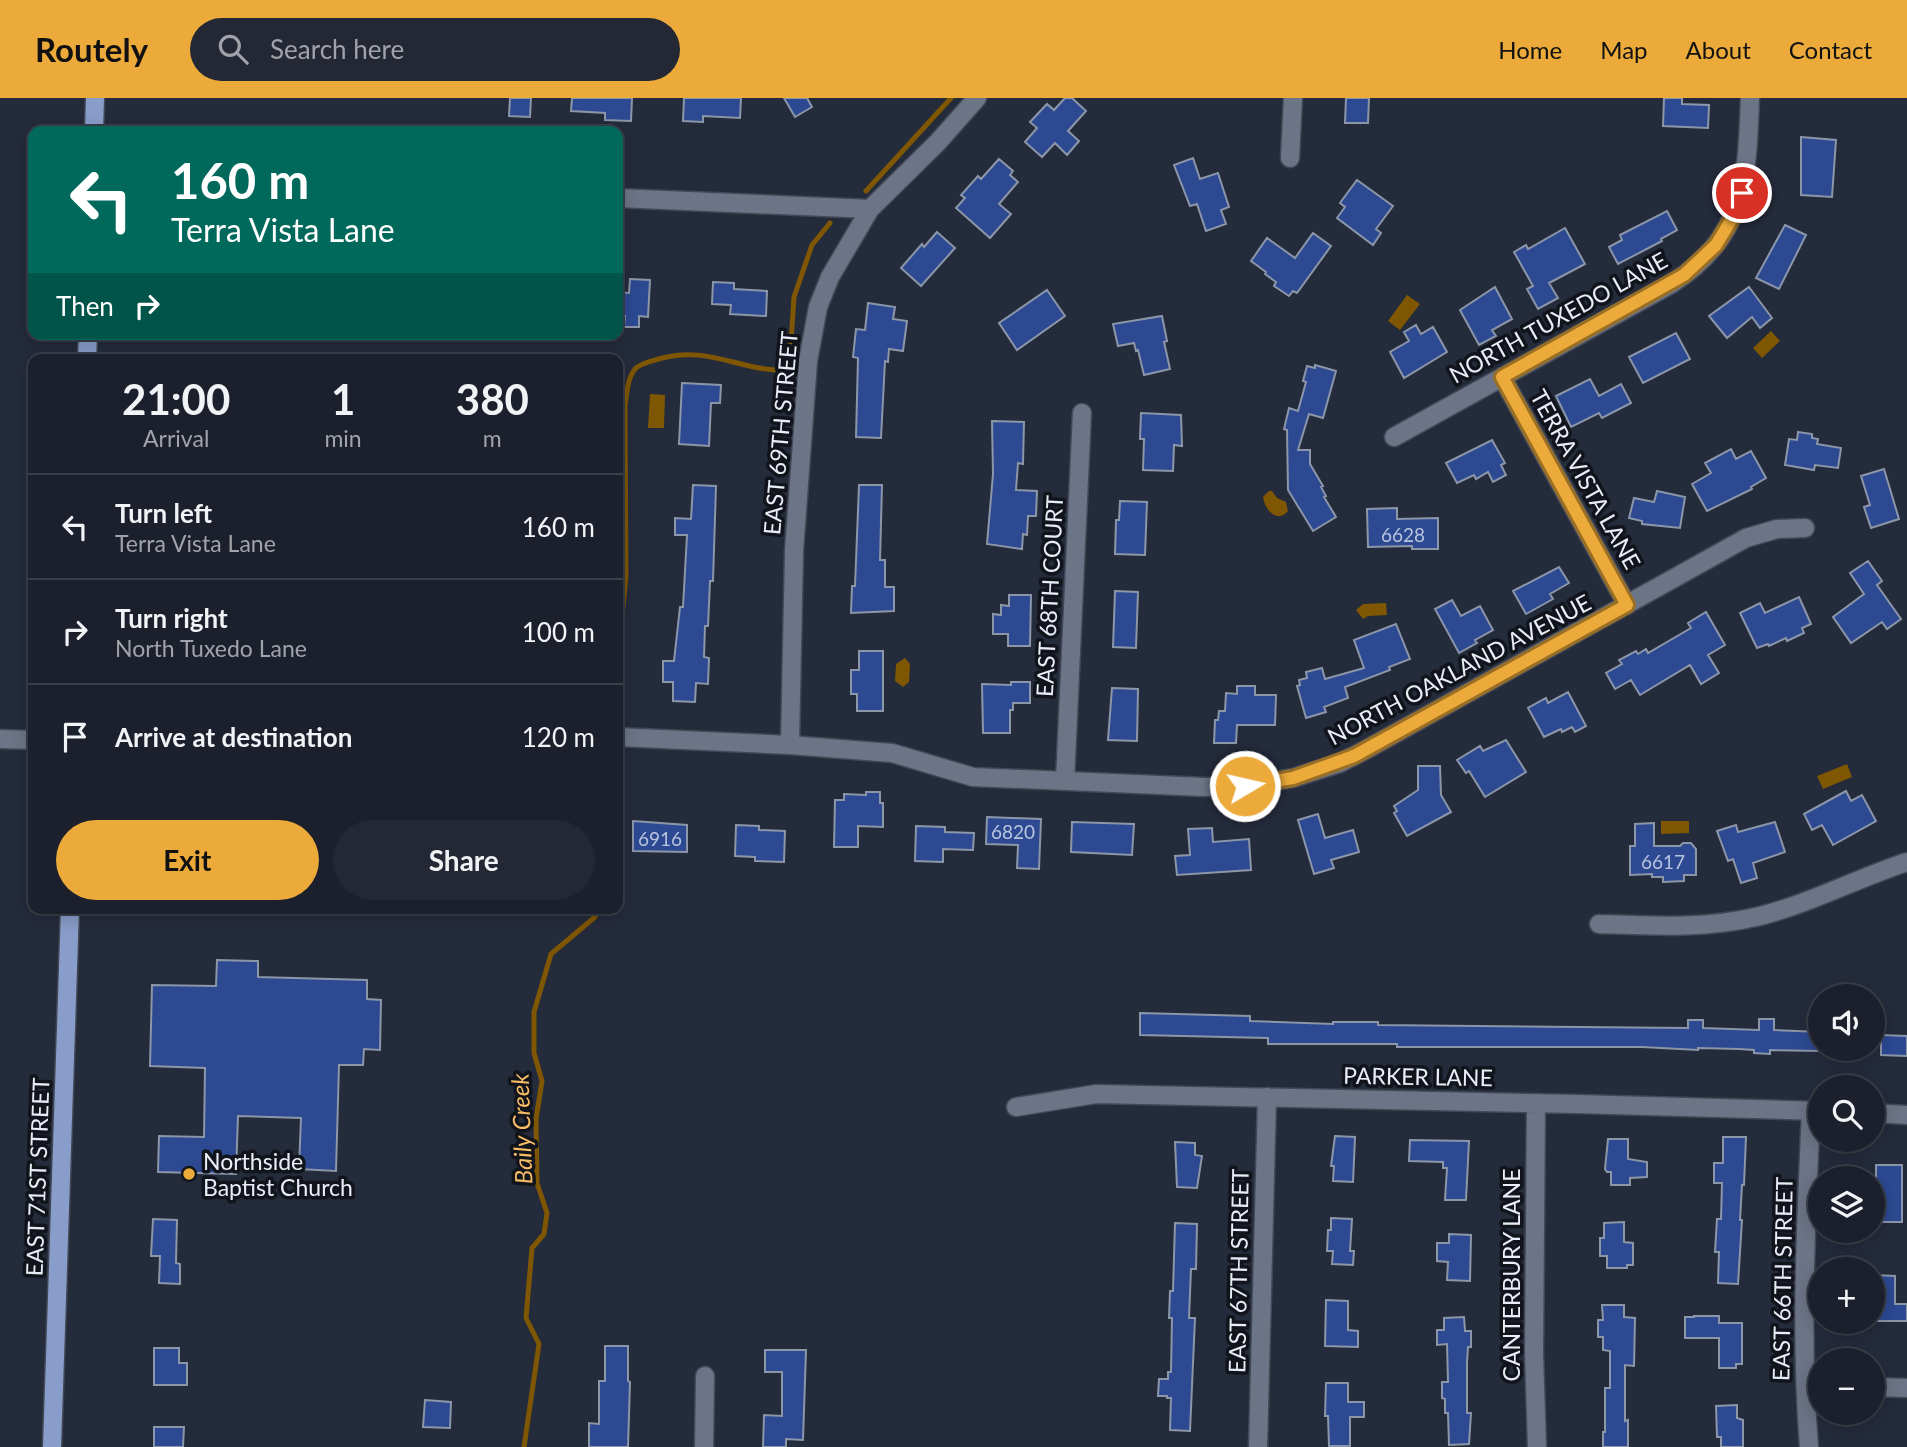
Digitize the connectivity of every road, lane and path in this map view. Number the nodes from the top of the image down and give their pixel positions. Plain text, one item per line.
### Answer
1 (95, 98) edge
2 (977, 98) edge
3 (1293, 98) edge
4 (1750, 98) edge
5 (94, 126) edge
6 (1290, 158) dead end
7 (623, 198) edge
8 (870, 209) junction
9 (1502, 377) junction
10 (1082, 413) dead end
11 (1394, 437) dead end
12 (1805, 528) dead end
13 (1627, 605) junction
14 (623, 737) edge
15 (0, 738) edge
16 (28, 740) edge
17 (790, 745) junction
18 (1065, 781) junction
19 (1907, 862) edge
20 (70, 914) edge
21 (1599, 923) dead end
22 (1267, 1097) junction
23 (1536, 1103) junction
24 (1016, 1107) dead end
25 (1808, 1111) edge
26 (1885, 1114) edge
27 (1907, 1115) edge
28 (1813, 1152) edge
29 (1810, 1348) edge
30 (705, 1376) dead end
31 (1885, 1387) edge
32 (1907, 1388) edge
33 (1810, 1425) edge
34 (52, 1447) edge
35 (704, 1447) edge
36 (1258, 1447) edge
37 (1537, 1447) edge
38 (1809, 1447) edge

1 - 5 main road
2 - 8 street, EAST 69TH STREET
3 - 6 street
4 - 9 street, NORTH TUXEDO LANE
7 - 8 street
8 - 17 street, EAST 69TH STREET
9 - 11 street, NORTH TUXEDO LANE
9 - 13 street, TERRA VISTA LANE
10 - 18 street, EAST 68TH COURT
12 - 13 street, NORTH OAKLAND AVENUE
13 - 18 street, NORTH OAKLAND AVENUE
14 - 17 street, NORTH OAKLAND AVENUE
15 - 16 street
17 - 18 street, NORTH OAKLAND AVENUE
19 - 21 street
20 - 34 main road, EAST 71ST STREET
22 - 23 street, PARKER LANE
22 - 24 street, PARKER LANE
22 - 36 street, EAST 67TH STREET
23 - 25 street, PARKER LANE
23 - 37 street, CANTERBURY LANE
26 - 27 street
28 - 29 street, EAST 66TH STREET
30 - 35 street
31 - 32 street
33 - 38 street, EAST 66TH STREET

